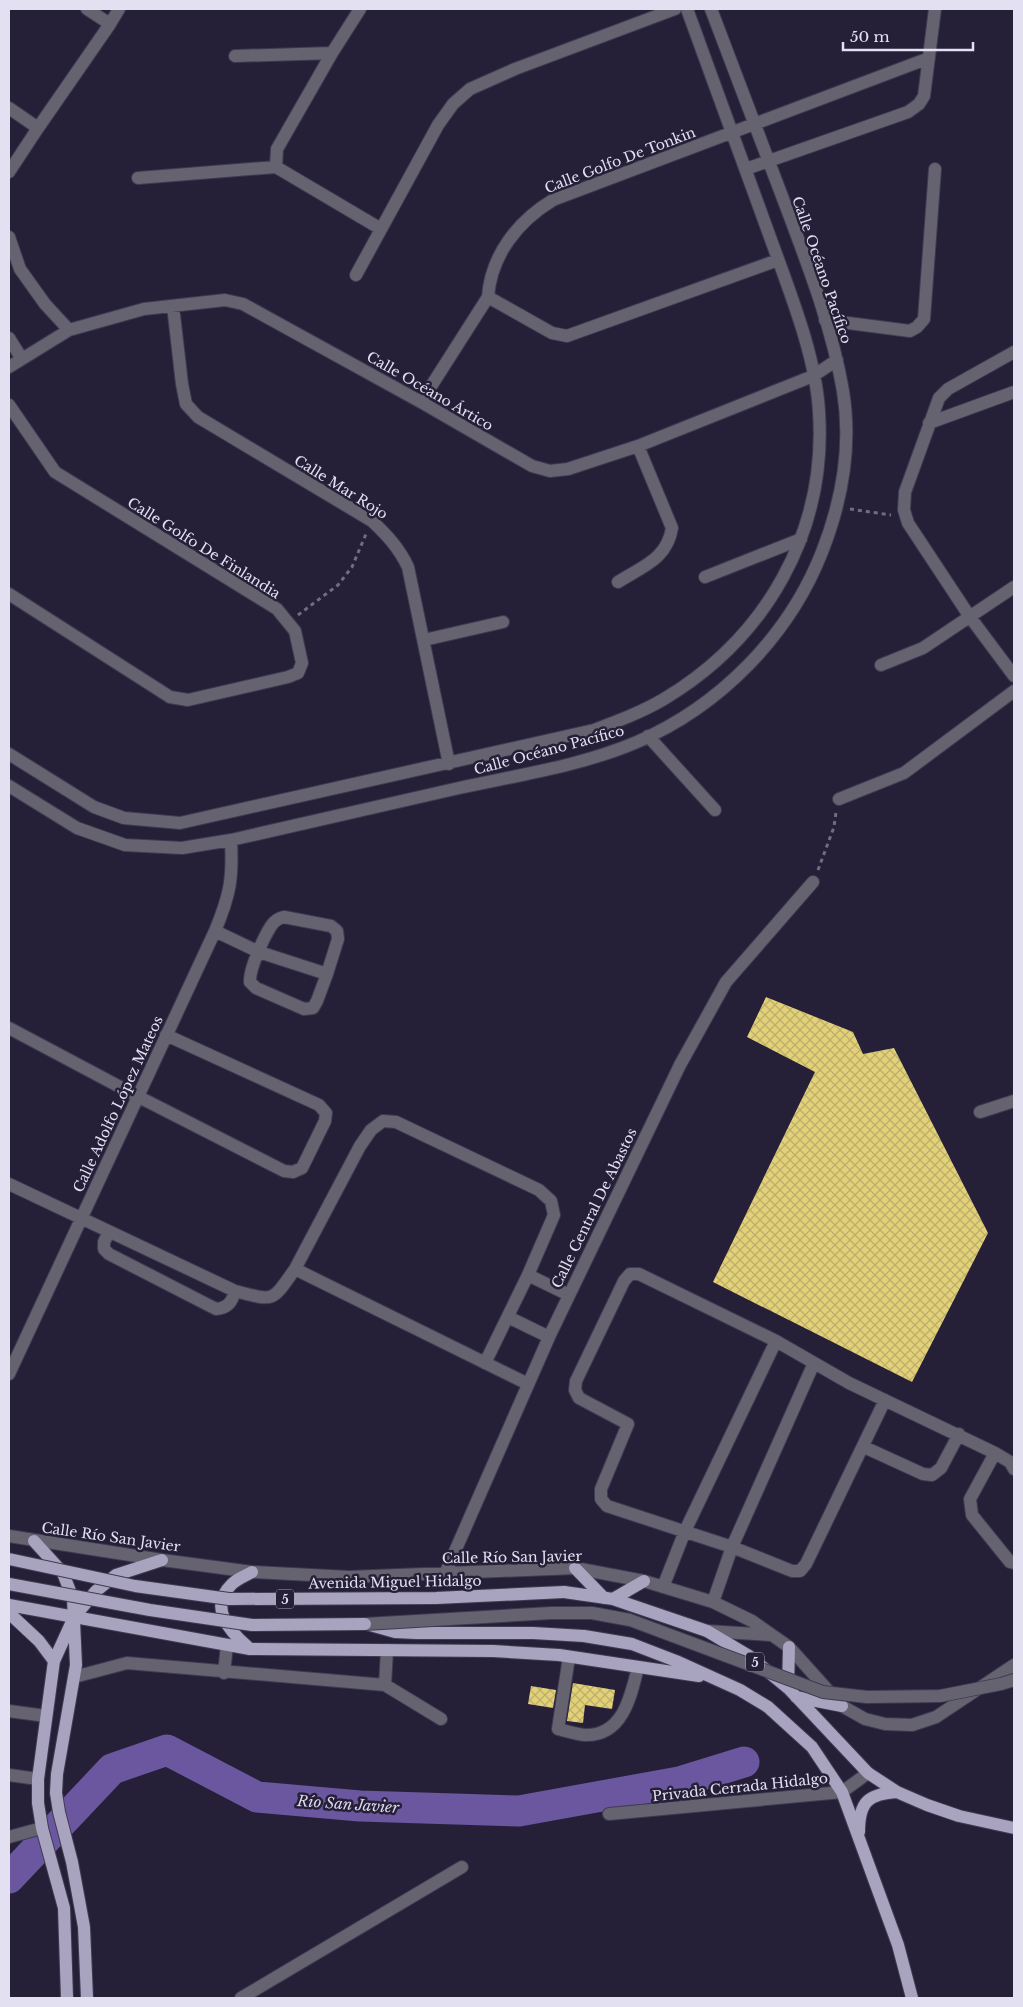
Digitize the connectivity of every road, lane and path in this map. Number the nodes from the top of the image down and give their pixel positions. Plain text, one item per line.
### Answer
1 (87, 9) edge
2 (119, 9) edge
3 (360, 9) edge
4 (675, 9) edge
5 (687, 9) edge
6 (711, 9) edge
7 (935, 9) edge
8 (110, 24) junction
9 (332, 53) junction
10 (235, 56) dead end
11 (929, 58) junction
12 (9, 108) edge
13 (755, 125) junction
14 (38, 128) junction
15 (733, 133) junction
16 (768, 161) junction
17 (276, 167) junction
18 (746, 169) junction
19 (935, 170) dead end
20 (9, 172) edge
21 (138, 178) dead end
22 (381, 229) junction
23 (9, 237) edge
24 (778, 260) junction
25 (356, 276) dead end
26 (488, 297) junction
27 (173, 306) junction
28 (825, 320) junction
29 (69, 330) junction
30 (9, 338) edge
31 (1014, 352) edge
32 (22, 358) junction
33 (837, 360) junction
34 (9, 367) edge
35 (813, 376) junction
36 (1014, 392) edge
37 (421, 402) junction
38 (9, 405) edge
39 (929, 424) junction
40 (638, 446) junction
41 (837, 506) junction
42 (887, 515) dead end
43 (372, 521) junction
44 (801, 539) junction
45 (704, 577) dead end
46 (618, 582) dead end
47 (1014, 586) edge
48 (9, 594) edge
49 (970, 617) junction
50 (503, 622) dead end
51 (288, 623) junction
52 (424, 640) junction
53 (881, 665) dead end
54 (1014, 676) edge
55 (1014, 691) edge
56 (648, 736) junction
57 (9, 754) edge
58 (449, 764) junction
59 (9, 786) edge
60 (839, 799) joint
61 (715, 810) dead end
62 (231, 840) junction
63 (812, 882) joint
64 (216, 931) junction
65 (259, 952) junction
66 (327, 974) junction
67 (9, 1028) edge
68 (166, 1035) junction
69 (137, 1096) junction
70 (1014, 1101) edge
71 (980, 1112) dead end
72 (9, 1184) edge
73 (82, 1218) junction
74 (109, 1232) junction
75 (295, 1269) junction
76 (528, 1275) junction
77 (235, 1291) junction
78 (569, 1295) junction
79 (508, 1317) junction
80 (549, 1337) junction
81 (776, 1341) junction
82 (485, 1363) junction
83 (814, 1363) junction
84 (9, 1374) edge
85 (528, 1384) junction
86 (885, 1400) junction
87 (959, 1434) junction
88 (864, 1447) junction
89 (995, 1453) junction
90 (1013, 1464) edge
91 (685, 1531) junction
92 (9, 1536) edge
93 (34, 1541) junction
94 (732, 1546) junction
95 (9, 1559) edge
96 (162, 1560) junction
97 (1014, 1563) edge
98 (575, 1568) junction
99 (252, 1572) junction
100 (445, 1574) junction
101 (644, 1581) junction
102 (9, 1584) edge
103 (663, 1587) junction
104 (608, 1599) junction
105 (714, 1602) junction
106 (9, 1605) edge
107 (9, 1613) edge
108 (74, 1617) junction
109 (365, 1624) junction
110 (707, 1630) junction
111 (774, 1635) junction
112 (227, 1645) junction
113 (789, 1647) junction
114 (250, 1649) junction
115 (387, 1650) junction
116 (569, 1657) junction
117 (54, 1661) junction
118 (1014, 1665) edge
119 (638, 1667) junction
120 (224, 1673) junction
121 (74, 1677) junction
122 (711, 1678) junction
123 (1014, 1680) edge
124 (385, 1686) junction
125 (792, 1692) junction
126 (842, 1706) junction
127 (9, 1711) edge
128 (46, 1716) junction
129 (441, 1719) dead end
130 (868, 1773) junction
131 (9, 1775) edge
132 (38, 1779) junction
133 (842, 1792) junction
134 (897, 1792) junction
135 (608, 1814) dead end
136 (1014, 1828) edge
137 (42, 1829) junction
138 (9, 1837) edge
139 (859, 1838) junction
140 (462, 1867) dead end
141 (67, 1998) edge
142 (87, 1998) edge
143 (241, 1998) edge
144 (912, 1998) edge

1 - 8 street
2 - 8 street
3 - 9 street
4 - 22 street
5 - 15 street, Calle Océano Pacífico
6 - 13 street, Calle Océano Pacífico
7 - 11 street
8 - 14 street
9 - 10 street
9 - 17 street
11 - 13 street, Calle Golfo De Tonkin
11 - 16 street
12 - 14 street
13 - 15 street, Calle Golfo De Tonkin
13 - 16 street, Calle Océano Pacífico
14 - 20 street
15 - 18 street, Calle Océano Pacífico
15 - 26 street, Calle Golfo De Tonkin
16 - 18 street
16 - 28 street, Calle Océano Pacífico
17 - 21 street
17 - 22 street
18 - 24 street, Calle Océano Pacífico
19 - 28 street
22 - 25 street
23 - 29 street
24 - 26 street
24 - 35 street, Calle Océano Pacífico
26 - 37 street, Calle Golfo De Tonkin
27 - 29 street, Calle Océano Ártico
27 - 37 street, Calle Océano Ártico
27 - 43 street, Calle Mar Rojo
28 - 33 street, Calle Océano Pacífico
29 - 32 street, Calle Océano Ártico
30 - 32 street
31 - 39 street
32 - 34 street, Calle Océano Ártico
33 - 35 street, Calle Océano Ártico
33 - 41 street, Calle Océano Pacífico
35 - 40 street, Calle Océano Ártico
35 - 44 street, Calle Océano Pacífico
36 - 39 street
37 - 40 street, Calle Océano Ártico
38 - 51 street, Calle Golfo De Finlandia
39 - 49 street
40 - 46 street
41 - 42 path
41 - 56 street, Calle Océano Pacífico
43 - 51 path
43 - 52 street, Calle Mar Rojo
44 - 45 street
44 - 58 street, Calle Océano Pacífico
47 - 49 street
48 - 51 street, Calle Golfo De Finlandia
49 - 53 street
49 - 54 street
50 - 52 street
52 - 58 street, Calle Mar Rojo
55 - 60 street
56 - 61 street
56 - 62 street, Calle Océano Pacífico
57 - 58 street, Calle Océano Pacífico
59 - 62 street, Calle Océano Pacífico
60 - 63 path
62 - 64 street, Calle Adolfo López Mateos
63 - 78 street, Calle Central De Abastos
64 - 65 street
64 - 68 street, Calle Adolfo López Mateos
65 - 66 street
65 - 66 street
65 - 66 street
67 - 69 street
68 - 69 street, Calle Adolfo López Mateos
68 - 69 street
69 - 73 street, Calle Adolfo López Mateos
70 - 71 street
72 - 73 street
73 - 74 street
73 - 84 street, Calle Adolfo López Mateos
74 - 77 street
74 - 77 street
75 - 76 street
75 - 77 street
75 - 82 street
76 - 78 street
76 - 79 street
78 - 80 street, Calle Central De Abastos
79 - 80 street
79 - 82 street
80 - 85 street, Calle Central De Abastos
81 - 83 street
81 - 91 street
81 - 91 street
82 - 85 street
83 - 86 street
83 - 94 street
85 - 100 street, Calle Central De Abastos
86 - 87 street
86 - 88 street
87 - 88 street
87 - 89 street
88 - 94 street
89 - 90 street
89 - 97 street
91 - 94 street
91 - 103 street
92 - 93 street, Calle Río San Javier
93 - 96 street, Calle Río San Javier
93 - 108 main road
94 - 105 street
95 - 104 main road, Avenida Miguel Hidalgo / 5, bridge
96 - 99 street, Calle Río San Javier
96 - 108 main road
98 - 100 street, Calle Río San Javier
98 - 101 street, Calle Río San Javier
98 - 104 main road
99 - 100 street, Calle Río San Javier
99 - 114 main road
101 - 103 street, Calle Río San Javier
101 - 104 main road
102 - 109 main road, 5, bridge
103 - 105 street, Calle Río San Javier
104 - 110 main road, Avenida Miguel Hidalgo / 5
105 - 111 street, Calle Río San Javier
106 - 108 main road
107 - 117 main road
108 - 112 main road
108 - 117 main road
108 - 121 main road
109 - 122 main road
109 - 123 street, bridge
110 - 111 street
110 - 125 main road, Avenida Miguel Hidalgo / 5
111 - 113 street, Calle Río San Javier
112 - 114 main road
112 - 120 street
113 - 125 main road
113 - 126 street, Calle Río San Javier
114 - 115 main road
115 - 116 main road
115 - 124 street
116 - 119 main road
116 - 119 street
117 - 128 main road
118 - 126 street, Calle Río San Javier
119 - 122 main road
120 - 121 street
120 - 124 street
121 - 142 main road
122 - 133 main road
124 - 129 street
125 - 126 main road
125 - 130 main road, Avenida Miguel Hidalgo / 5
127 - 128 street
128 - 132 main road
130 - 133 street, Privada Cerrada Hidalgo
130 - 134 main road, Avenida Miguel Hidalgo / 5
131 - 132 street
132 - 137 main road
133 - 135 street, Privada Cerrada Hidalgo
133 - 139 main road
134 - 136 main road, Avenida Miguel Hidalgo
134 - 139 main road
137 - 138 street
137 - 141 main road
139 - 144 main road
140 - 143 street

